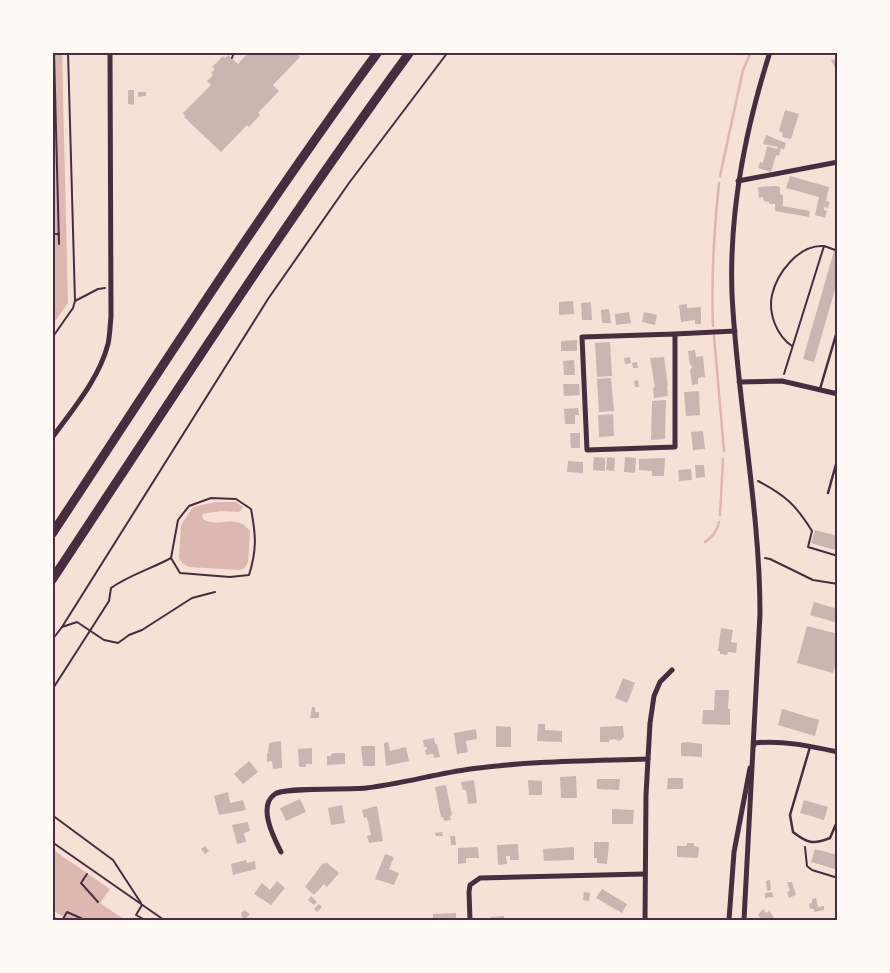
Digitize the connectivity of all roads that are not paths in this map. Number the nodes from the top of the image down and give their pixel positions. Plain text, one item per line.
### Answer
1 (110, 52) edge
2 (378, 52) edge
3 (410, 52) edge
4 (770, 52) edge
5 (838, 162) edge
6 (738, 181) junction
7 (838, 328) edge
8 (735, 330) junction
9 (675, 334) junction
10 (739, 382) junction
11 (820, 390) junction
12 (838, 394) edge
13 (52, 438) edge
14 (838, 457) edge
15 (828, 493) dead end
16 (52, 534) edge
17 (52, 580) edge
18 (672, 670) dead end
19 (754, 743) junction
20 (810, 746) junction
21 (838, 752) edge
22 (648, 759) junction
23 (836, 824) edge
24 (281, 852) dead end
25 (644, 874) junction
26 (470, 920) edge
27 (645, 920) edge
28 (729, 920) edge
29 (744, 920) edge

1 - 13 street
2 - 16 highway
3 - 17 highway
4 - 6 street
5 - 6 street
6 - 8 street
7 - 11 lane
8 - 9 street
8 - 10 street
9 - 9 street
10 - 11 street
10 - 19 street
11 - 12 street
14 - 15 lane
18 - 22 street
19 - 20 street
19 - 28 street
19 - 29 street
20 - 21 street
20 - 23 lane
22 - 24 street
22 - 25 street
25 - 26 street
25 - 27 street

